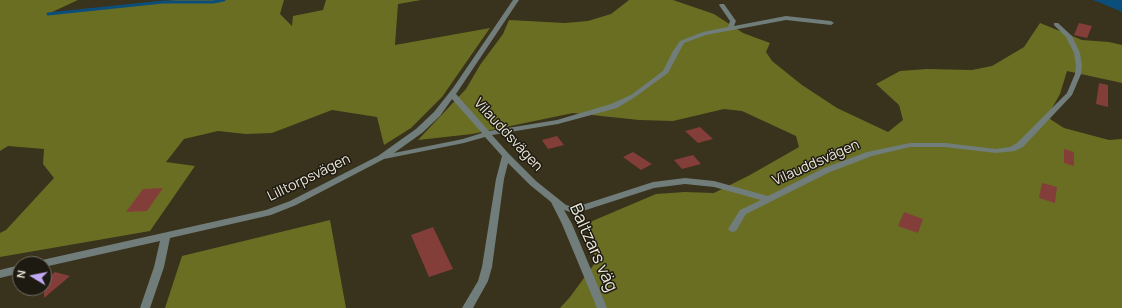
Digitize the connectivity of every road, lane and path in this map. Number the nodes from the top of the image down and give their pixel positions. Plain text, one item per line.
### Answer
1 (516, 0) edge
2 (722, 5) dead end
3 (831, 23) dead end
4 (1056, 24) dead end
5 (730, 29) junction
6 (452, 94) junction
7 (487, 134) junction
8 (506, 156) junction
9 (381, 158) junction
10 (769, 199) junction
11 (555, 201) junction
12 (733, 229) dead end
13 (166, 236) junction
14 (52, 261) edge
15 (12, 272) edge
16 (0, 274) edge
17 (146, 308) edge
18 (467, 308) edge
19 (602, 308) edge

1 - 6 street, Lilltorpsvägen
2 - 5 street
3 - 5 street
4 - 10 street, Vilauddsvägen
5 - 7 street
6 - 7 street, Vilauddsvägen
6 - 9 street, Lilltorpsvägen
7 - 8 street, Vilauddsvägen
7 - 9 street
8 - 11 street, Vilauddsvägen
8 - 18 street
9 - 13 street, Lilltorpsvägen
10 - 11 street, Vilauddsvägen
10 - 12 street
11 - 19 street, Baltzars väg
13 - 14 street, Lilltorpsvägen
13 - 17 street
15 - 16 street

